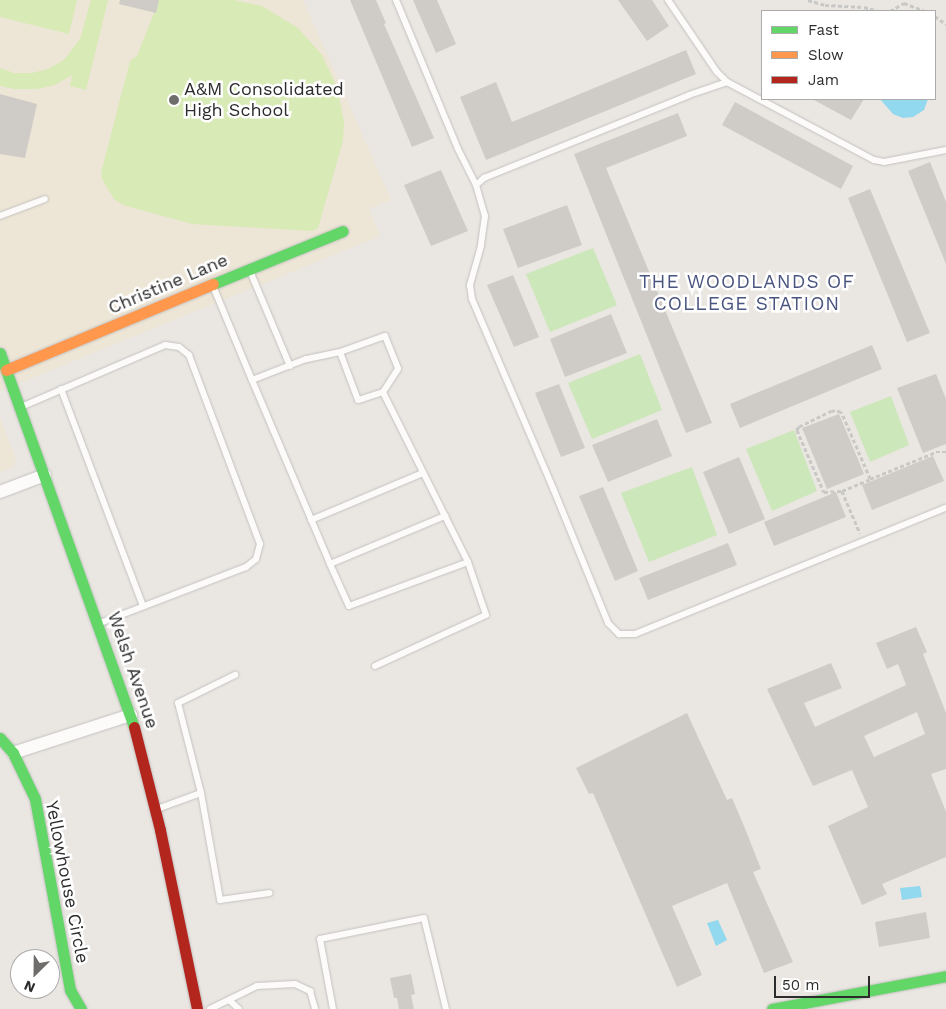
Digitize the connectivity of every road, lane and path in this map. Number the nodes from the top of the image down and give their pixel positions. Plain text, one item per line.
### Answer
1 (396, 0) edge
2 (668, 0) edge
3 (808, 0) edge
4 (875, 10) edge
5 (892, 10) edge
6 (923, 10) edge
7 (727, 82) junction
8 (946, 150) edge
9 (476, 186) junction
10 (45, 199) dead end
11 (0, 216) edge
12 (343, 231) dead end
13 (249, 269) junction
14 (213, 285) junction
15 (340, 352) junction
16 (0, 353) edge
17 (290, 366) junction
18 (6, 370) junction
19 (252, 380) junction
20 (62, 389) junction
21 (383, 392) junction
22 (20, 407) junction
23 (946, 452) edge
24 (423, 472) junction
25 (45, 475) junction
26 (870, 479) junction
27 (842, 491) junction
28 (0, 492) edge
29 (946, 508) edge
30 (445, 516) junction
31 (311, 520) junction
32 (863, 542) junction
33 (468, 562) junction
34 (330, 564) junction
35 (143, 606) junction
36 (98, 623) junction
37 (375, 666) dead end
38 (235, 675) dead end
39 (131, 715) junction
40 (0, 738) edge
41 (13, 753) junction
42 (201, 793) junction
43 (156, 809) junction
44 (270, 893) dead end
45 (946, 976) edge
46 (229, 1000) junction
47 (81, 1009) edge
48 (197, 1009) edge
49 (210, 1009) edge
50 (231, 1009) edge
51 (239, 1009) edge
52 (315, 1009) edge
53 (333, 1009) edge
54 (446, 1009) edge
55 (772, 1009) edge

1 - 9 lane
2 - 7 lane
3 - 4 path
5 - 6 path
7 - 8 lane
7 - 9 lane
9 - 32 lane
10 - 11 lane
12 - 13 main road, Christine Lane
13 - 14 main road, Christine Lane
13 - 17 lane
14 - 18 main road, Christine Lane
14 - 19 lane
15 - 17 lane
15 - 21 lane
15 - 21 lane
16 - 18 main road, Welsh Avenue
17 - 19 lane
18 - 22 main road, Welsh Avenue
19 - 31 lane
20 - 22 lane
20 - 35 lane
20 - 35 lane
21 - 24 lane
22 - 25 main road, Welsh Avenue
23 - 26 path
24 - 30 lane
24 - 31 lane
25 - 28 street
25 - 36 main road, Welsh Avenue
26 - 27 path
26 - 27 path
27 - 32 path
29 - 32 lane
30 - 33 lane
30 - 34 lane
31 - 34 lane
33 - 34 lane
33 - 37 lane
35 - 36 lane
36 - 39 main road, Welsh Avenue
38 - 42 lane
39 - 41 street
39 - 43 main road, Welsh Avenue
40 - 41 main road, Yellowhouse Circle
41 - 47 main road, Yellowhouse Circle
42 - 43 lane
42 - 44 lane
43 - 48 main road, Welsh Avenue
45 - 55 main road
46 - 49 lane
46 - 50 lane
46 - 51 lane
46 - 52 lane
53 - 54 lane

